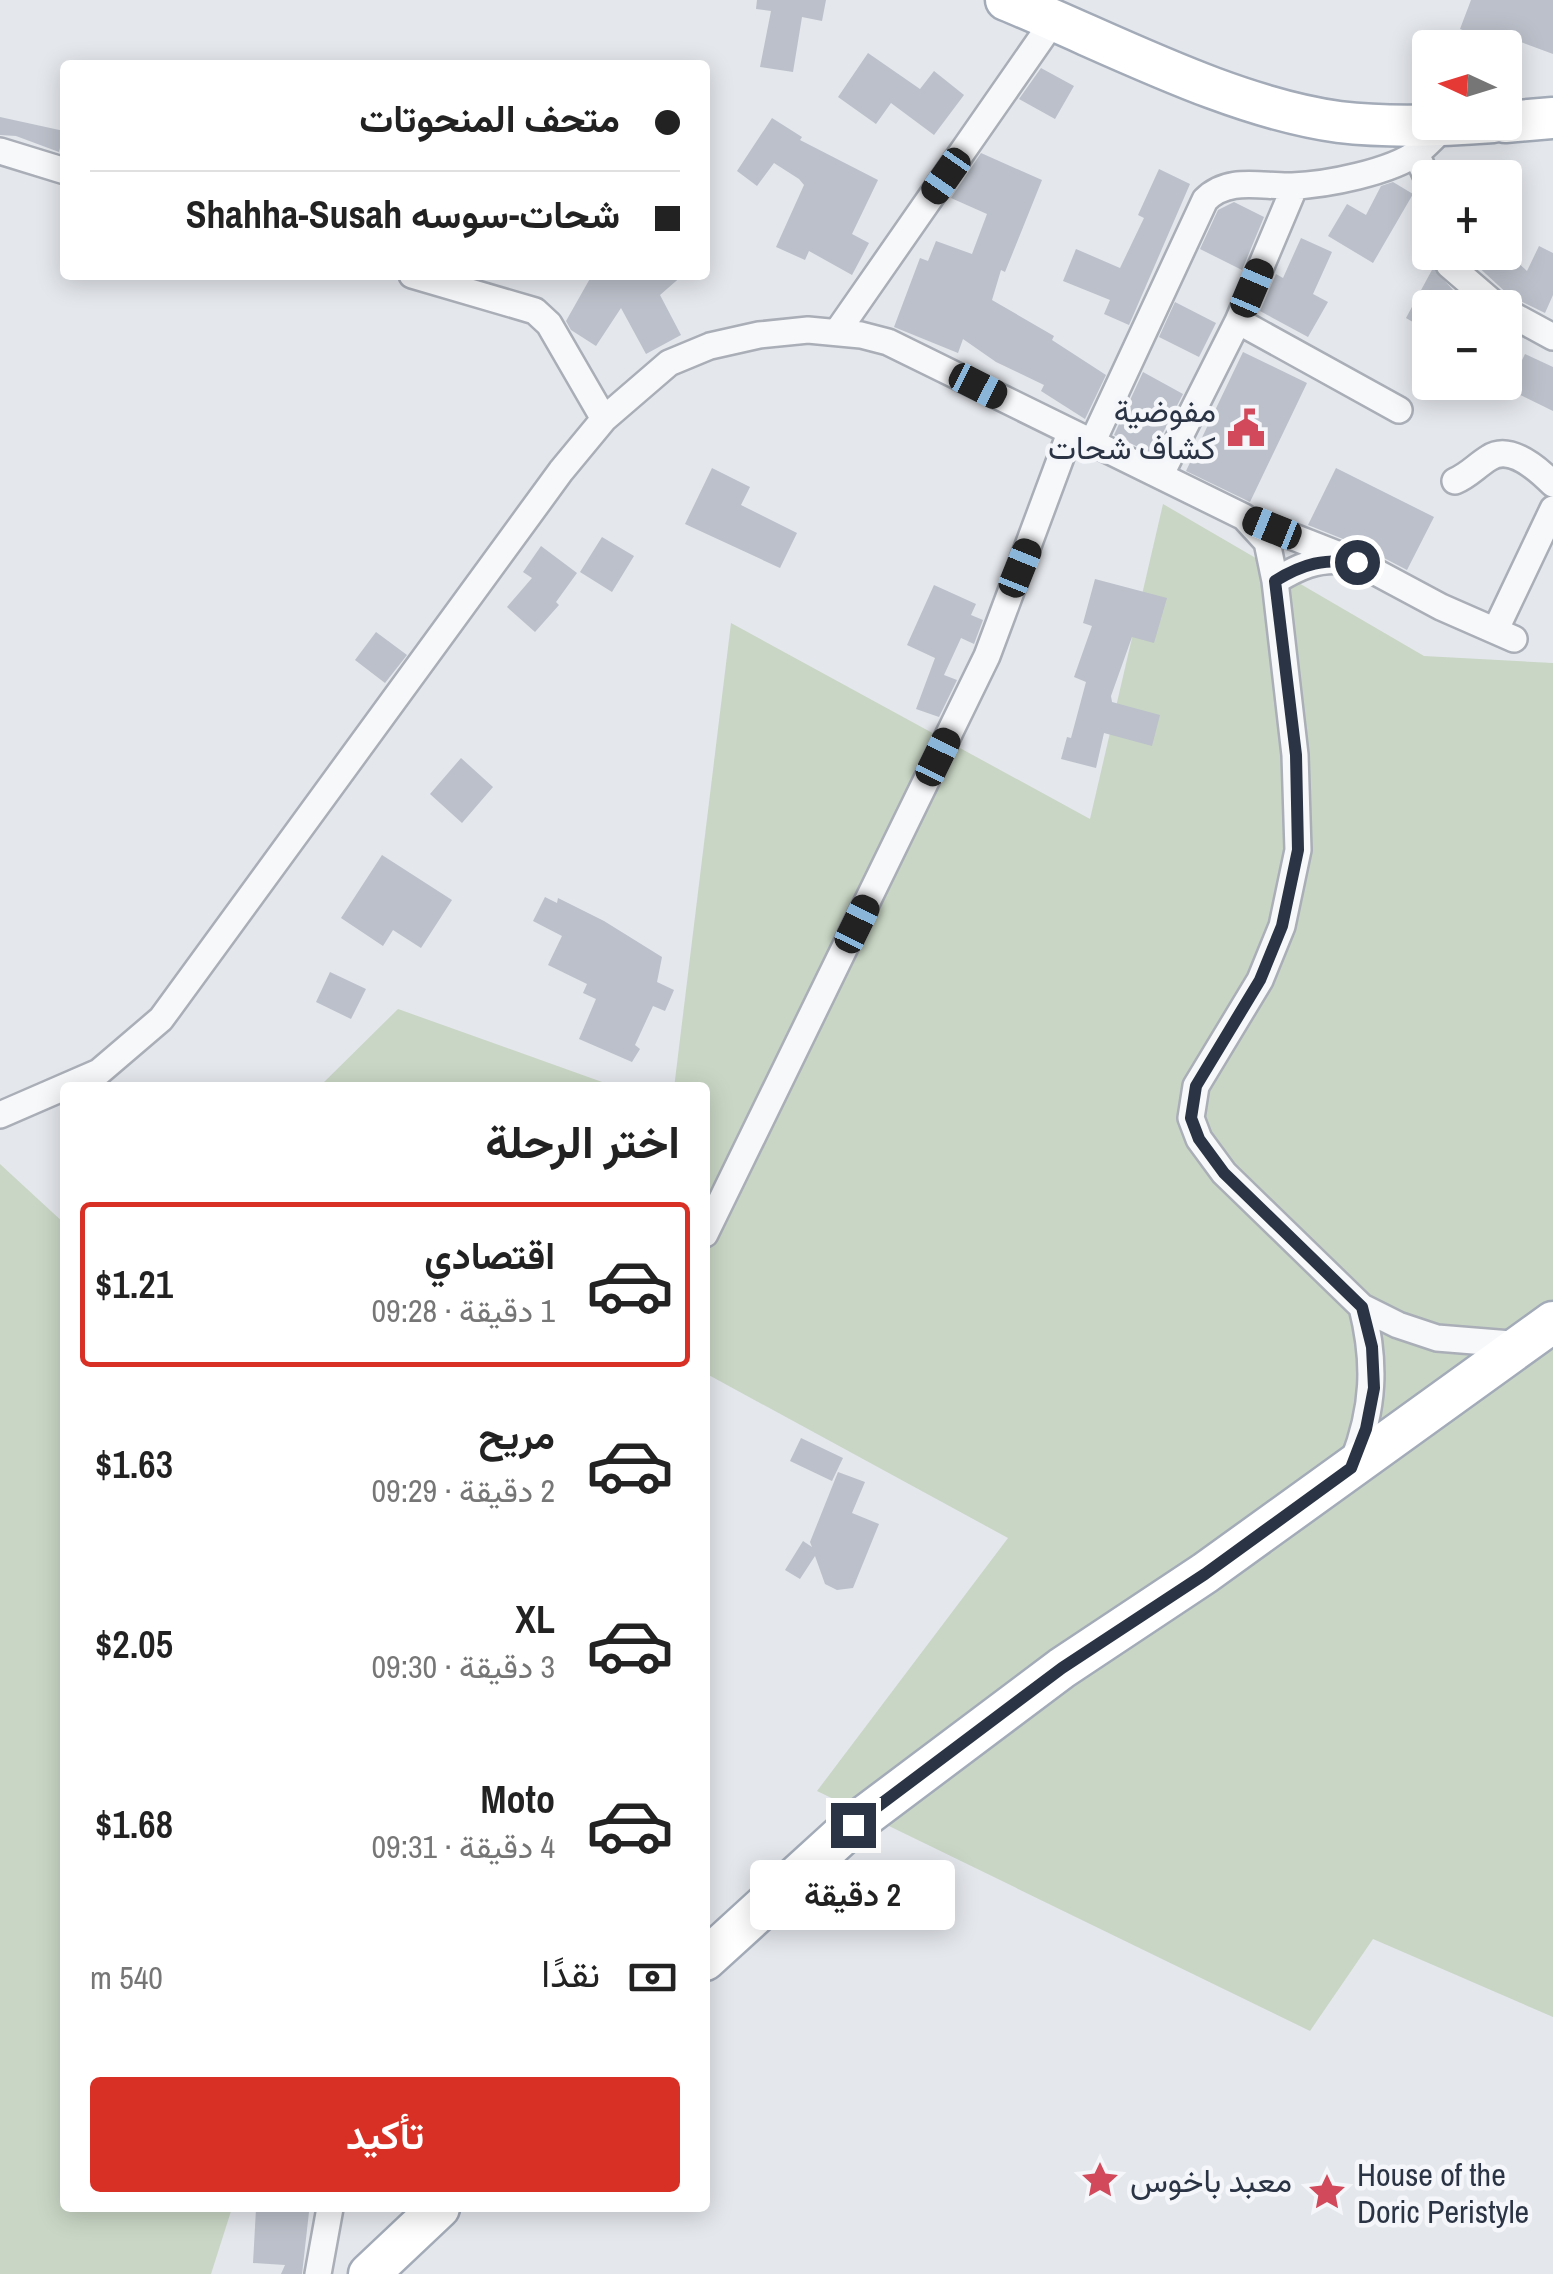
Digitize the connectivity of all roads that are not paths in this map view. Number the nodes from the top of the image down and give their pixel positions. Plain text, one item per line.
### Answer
1 (1028, 7) edge
2 (1553, 118) edge
3 (1522, 121) edge
4 (1412, 125) edge
5 (1431, 140) edge
6 (0, 151) edge
7 (1416, 154) junction
8 (1419, 160) edge
9 (60, 169) edge
10 (1295, 186) junction
11 (1455, 270) edge
12 (429, 280) edge
13 (1479, 290) edge
14 (1522, 320) edge
15 (1238, 322) junction
16 (837, 332) junction
17 (1553, 336) edge
18 (1399, 410) dead end
19 (604, 419) junction
20 (1081, 438) junction
21 (1161, 474) junction
22 (1455, 481) dead end
23 (1553, 484) edge
24 (1553, 510) edge
25 (1244, 517) junction
26 (1357, 562) junction
27 (1275, 581) junction
28 (76, 1082) edge
29 (60, 1089) edge
30 (0, 1115) edge
31 (710, 1224) edge
32 (1362, 1307) junction
33 (1539, 1334) edge
34 (1351, 1468) junction
35 (710, 1955) edge
36 (329, 2212) edge
37 (434, 2212) edge
38 (318, 2274) edge
39 (369, 2274) edge

1 - 4 main road
1 - 16 street
2 - 3 main road
5 - 7 street
6 - 9 street
7 - 8 street
7 - 10 street
10 - 15 street
10 - 20 street
11 - 13 street
12 - 19 street
14 - 17 street
15 - 18 street
15 - 21 street
16 - 19 street
16 - 20 street
19 - 28 street
20 - 21 street
20 - 31 street
21 - 25 street
22 - 23 street
24 - 26 street
25 - 26 street
25 - 27 street
26 - 27 street
27 - 32 street
29 - 30 street
32 - 33 street
32 - 34 street
33 - 34 main road
34 - 35 main road
36 - 38 street
37 - 39 main road

